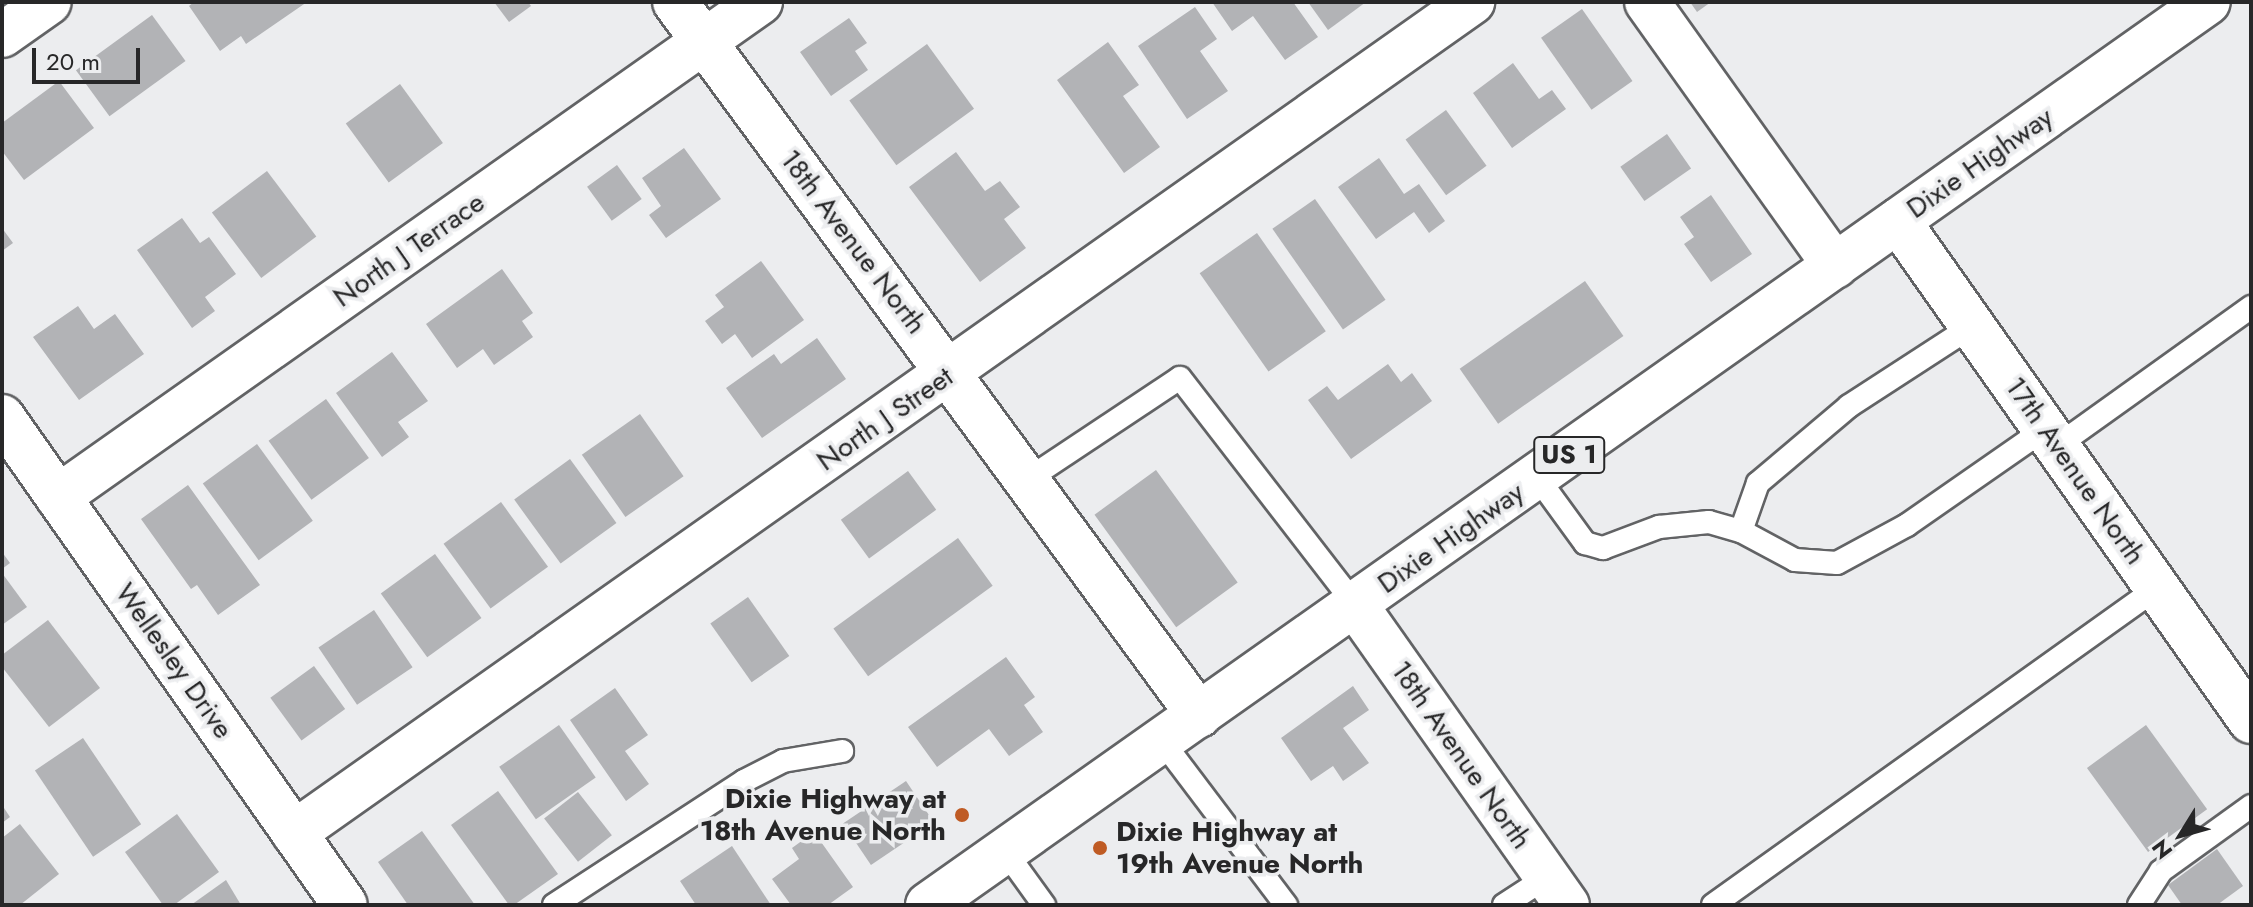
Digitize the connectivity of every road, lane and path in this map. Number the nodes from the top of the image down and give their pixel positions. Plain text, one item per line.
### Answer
1 (49, 2) edge
2 (675, 2) edge
3 (760, 2) edge
4 (1472, 2) edge
5 (1647, 2) edge
6 (2208, 2) edge
7 (2, 35) edge
8 (703, 42) junction
9 (1898, 221) junction
10 (1835, 266) junction
11 (2250, 311) edge
12 (1972, 326) junction
13 (952, 372) junction
14 (2, 417) edge
15 (2051, 438) junction
16 (1537, 477) junction
17 (1028, 479) junction
18 (58, 497) junction
19 (1741, 531) junction
20 (2157, 588) junction
21 (1356, 606) junction
22 (1199, 715) junction
23 (2251, 721) edge
24 (1162, 741) junction
25 (842, 751) dead end
26 (2251, 806) edge
27 (294, 833) junction
28 (1005, 851) junction
29 (1557, 891) edge
30 (345, 905) edge
31 (554, 905) edge
32 (928, 905) edge
33 (1044, 905) edge
34 (1286, 905) edge
35 (1504, 905) edge
36 (1713, 905) edge
37 (2139, 905) edge

1 - 7 street
2 - 8 street, 18th Avenue North
3 - 8 street, North J Terrace
4 - 13 street, North J Street
5 - 10 street
6 - 9 street, Dixie Highway / US 1
8 - 13 street, 18th Avenue North
8 - 18 street, North J Terrace
9 - 10 street, Dixie Highway / US 1
9 - 12 street, 17th Avenue North
10 - 16 street, Dixie Highway / US 1
11 - 15 lane
12 - 15 street, 17th Avenue North
12 - 19 lane
13 - 17 street, 18th Avenue North
13 - 27 street, North J Street
14 - 18 street, Wellesley Drive
15 - 19 lane
15 - 20 street, 17th Avenue North
16 - 19 lane
16 - 21 street, Dixie Highway / US 1
17 - 21 lane
17 - 22 street, 18th Avenue North
18 - 27 street, Wellesley Drive
20 - 23 street, 17th Avenue North
20 - 36 lane
21 - 22 street, Dixie Highway / US 1
21 - 29 street, 18th Avenue North
22 - 24 street, Dixie Highway / US 1
24 - 28 street, Dixie Highway / US 1
24 - 34 lane
25 - 31 lane
26 - 37 lane
27 - 30 street, Wellesley Drive
28 - 32 street, Dixie Highway / US 1
28 - 33 lane
29 - 35 lane

